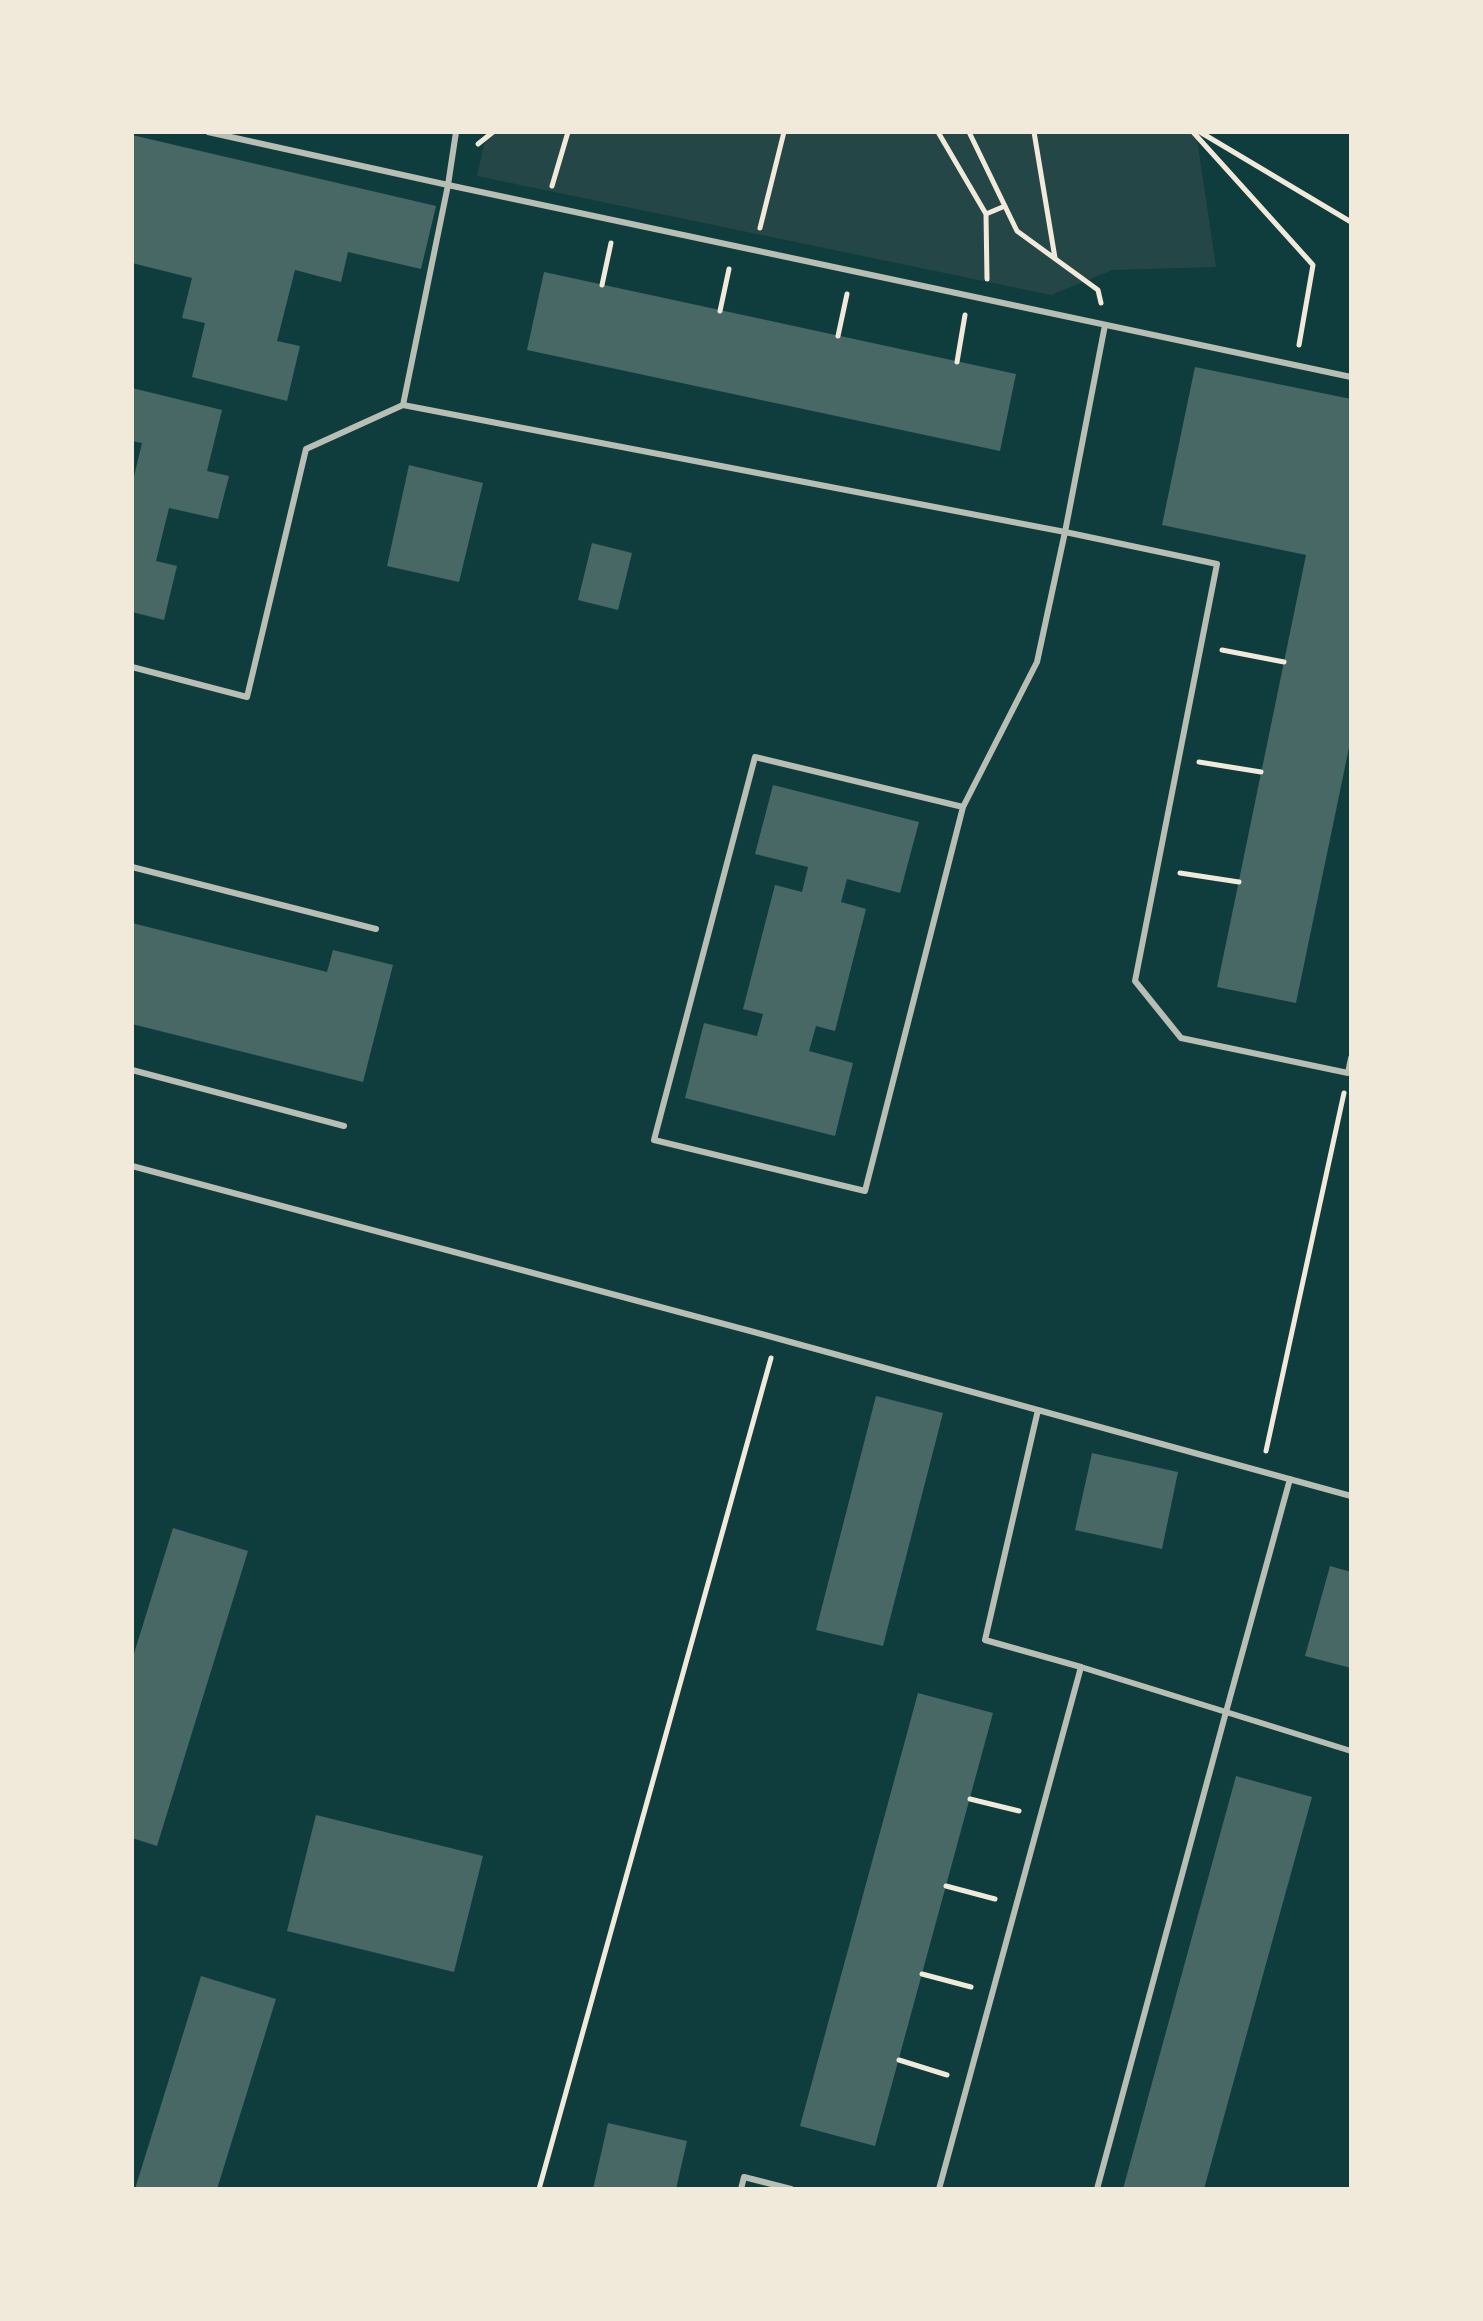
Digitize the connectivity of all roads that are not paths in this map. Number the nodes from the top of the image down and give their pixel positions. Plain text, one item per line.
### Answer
1 (208, 132) edge
2 (456, 132) edge
3 (448, 185) junction
4 (1105, 325) junction
5 (1351, 377) edge
6 (403, 405) junction
7 (1065, 532) junction
8 (132, 667) edge
9 (963, 807) junction
10 (132, 867) edge
11 (376, 929) dead end
12 (1351, 1058) edge
13 (132, 1070) edge
14 (344, 1126) dead end
15 (132, 1166) edge
16 (1038, 1410) junction
17 (1290, 1479) junction
18 (1351, 1496) edge
19 (1081, 1667) junction
20 (1226, 1712) junction
21 (1351, 1751) edge
22 (741, 2189) edge
23 (791, 2189) edge
24 (939, 2189) edge
25 (1097, 2189) edge

1 - 3 lane
2 - 3 lane
3 - 4 lane
3 - 6 lane
4 - 5 lane
4 - 7 lane
6 - 7 lane
6 - 8 lane
7 - 9 lane
7 - 12 lane
9 - 9 lane
10 - 11 lane
13 - 14 lane
15 - 16 lane
16 - 17 lane
16 - 19 lane
17 - 18 lane
17 - 20 lane
19 - 20 lane
19 - 24 lane
20 - 21 lane
20 - 25 lane
22 - 23 lane

